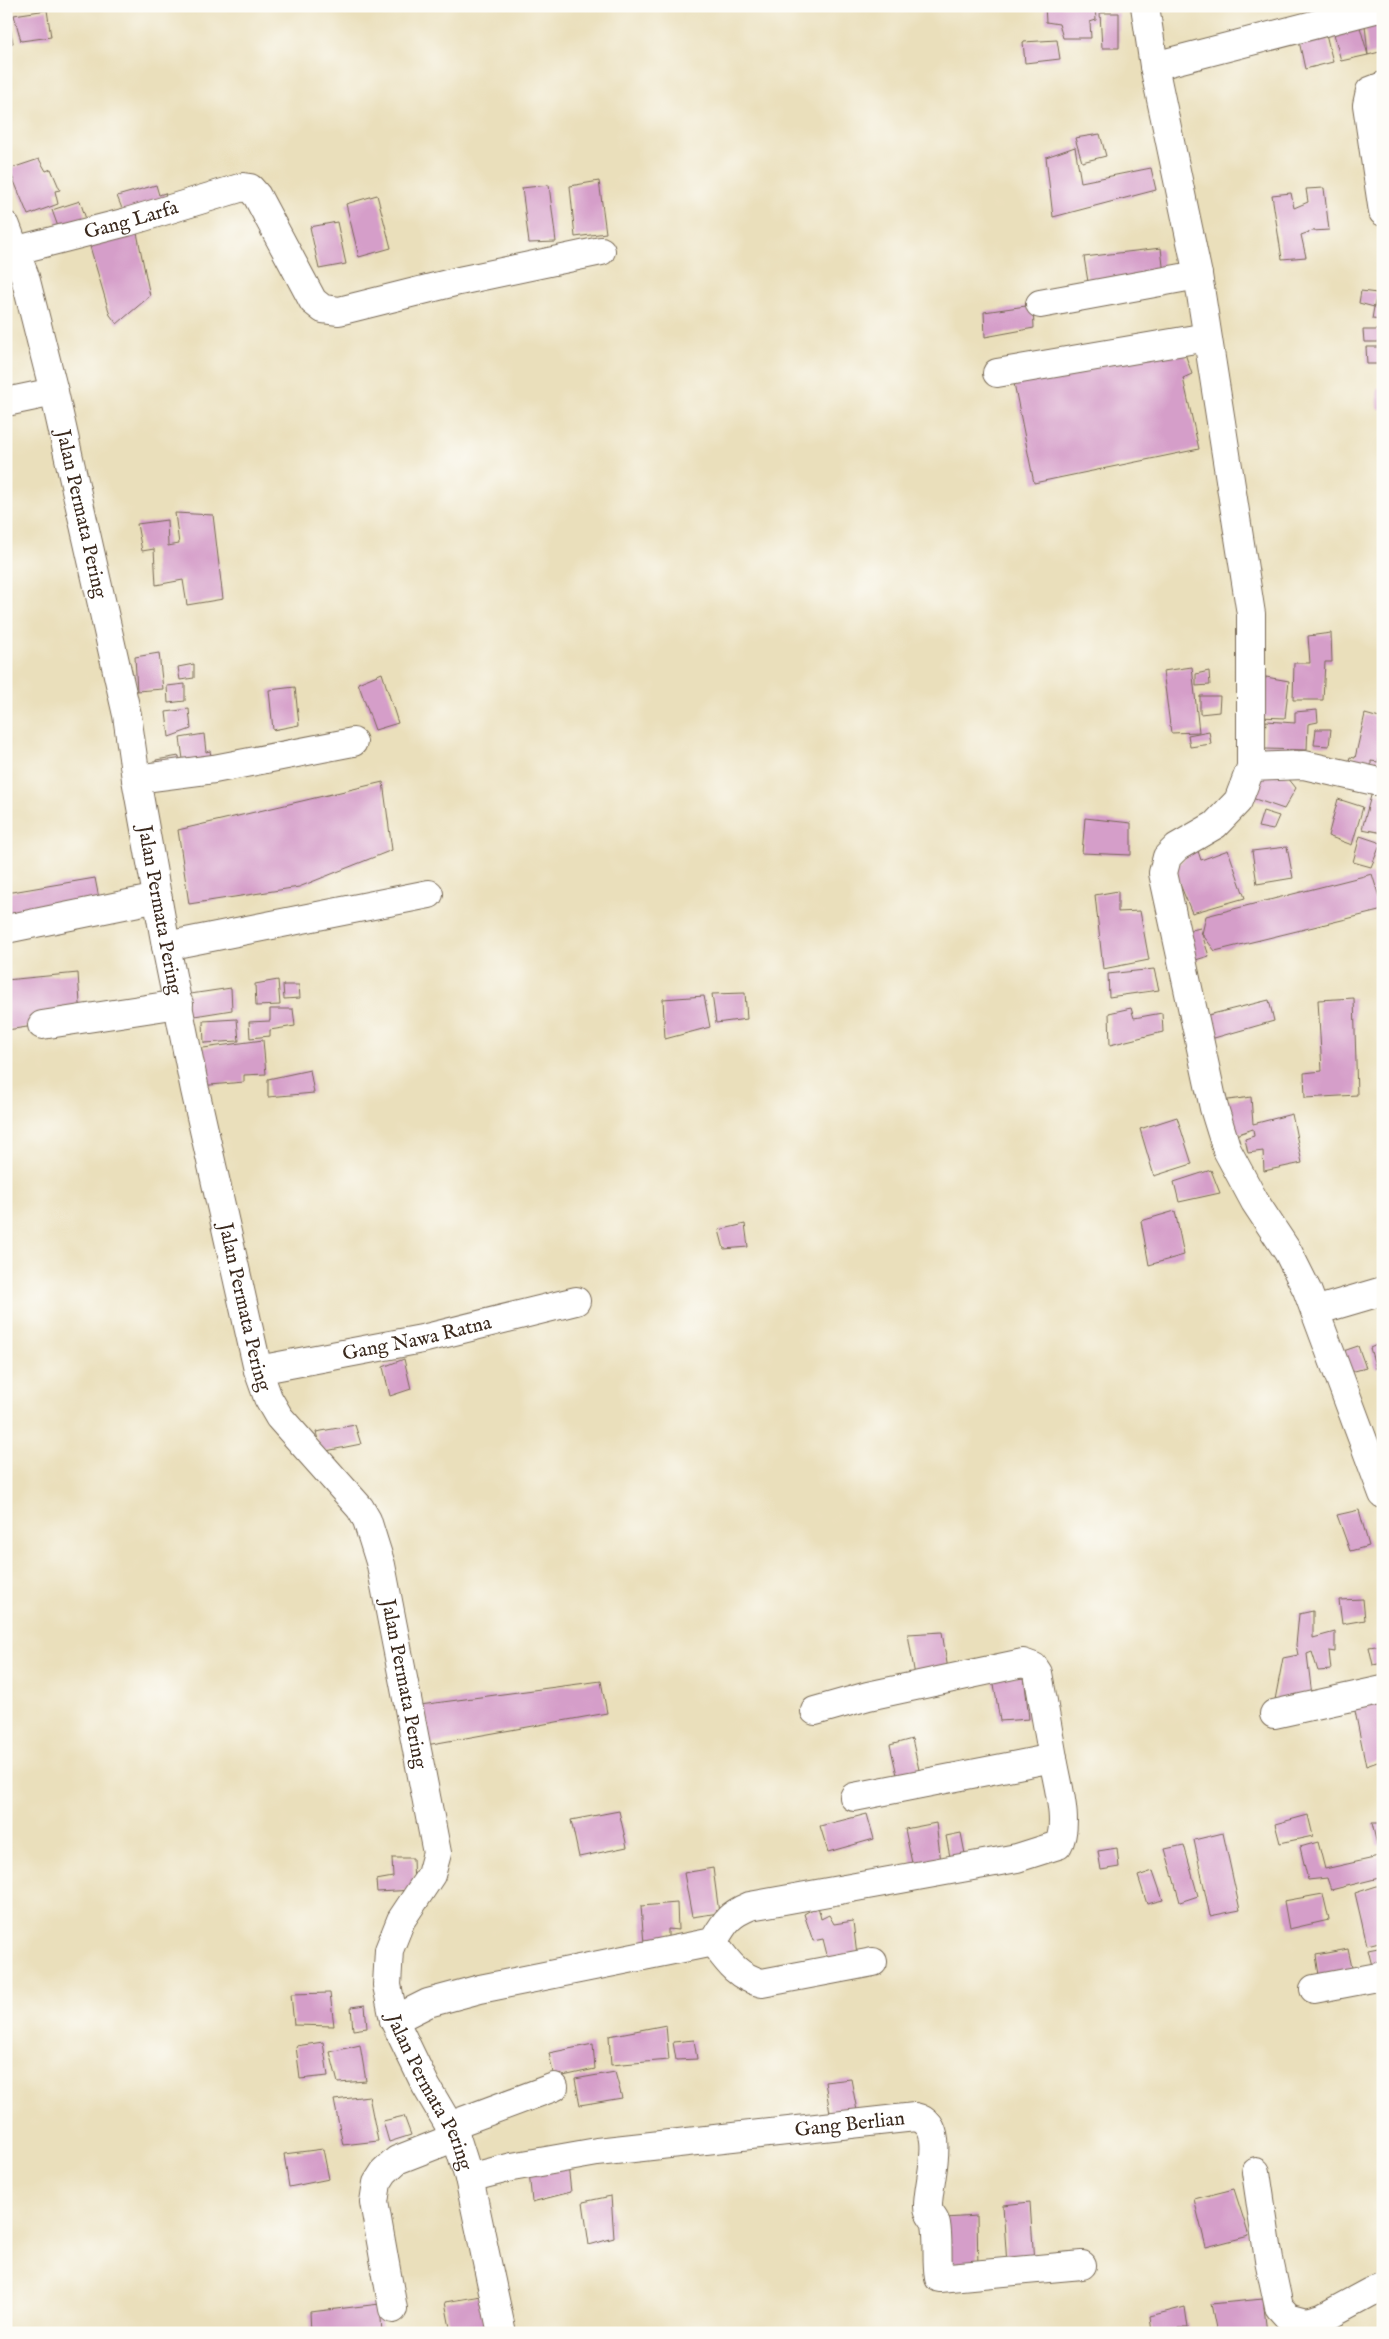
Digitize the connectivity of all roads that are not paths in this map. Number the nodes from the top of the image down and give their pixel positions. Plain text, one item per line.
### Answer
1 (1145, 6) edge
2 (1383, 7) edge
3 (1298, 17) edge
4 (1154, 66) junction
5 (1383, 86) edge
6 (1383, 212) edge
7 (11, 238) edge
8 (601, 251) dead end
9 (1198, 275) junction
10 (16, 279) edge
11 (1040, 304) dead end
12 (1208, 337) junction
13 (997, 373) dead end
14 (54, 392) junction
15 (6, 402) edge
16 (352, 742) dead end
17 (1251, 767) junction
18 (136, 779) junction
19 (1375, 781) dead end
20 (429, 894) dead end
21 (158, 898) junction
22 (6, 928) edge
23 (166, 946) junction
24 (178, 1004) junction
25 (42, 1025) dead end
26 (1383, 1291) edge
27 (576, 1301) dead end
28 (1315, 1311) junction
29 (258, 1370) junction
30 (1383, 1494) edge
31 (1383, 1690) edge
32 (815, 1711) dead end
33 (1274, 1714) dead end
34 (1053, 1758) junction
35 (854, 1798) dead end
36 (713, 1942) junction
37 (873, 1962) dead end
38 (1383, 1976) edge
39 (1314, 1989) dead end
40 (394, 2020) junction
41 (554, 2087) dead end
42 (453, 2132) junction
43 (1256, 2172) dead end
44 (469, 2178) junction
45 (1082, 2265) dead end
46 (1383, 2288) edge
47 (394, 2309) dead end
48 (502, 2333) edge

1 - 4 street
2 - 3 street
3 - 4 street
4 - 9 street
5 - 6 street
7 - 8 street, Gang Larfa
7 - 10 street, Jalan Permata Pering
9 - 11 street
9 - 12 street
10 - 14 street, Jalan Permata Pering
12 - 13 street
12 - 17 street
14 - 15 street
14 - 18 street, Jalan Permata Pering
16 - 18 street
17 - 19 street
17 - 28 street
18 - 21 street, Jalan Permata Pering
20 - 23 street
21 - 22 street
21 - 23 street, Jalan Permata Pering
23 - 24 street, Jalan Permata Pering
24 - 25 street
24 - 29 street, Jalan Permata Pering
26 - 28 street
27 - 29 street, Gang Nawa Ratna
28 - 30 street
29 - 40 street, Jalan Permata Pering
31 - 33 street
32 - 34 street
34 - 35 street
34 - 36 street
36 - 37 street
36 - 40 street
38 - 39 street
40 - 42 street, Jalan Permata Pering
41 - 42 street
42 - 44 street, Jalan Permata Pering
42 - 47 street
43 - 46 street
44 - 45 street, Gang Berlian
44 - 48 street, Jalan Permata Pering

